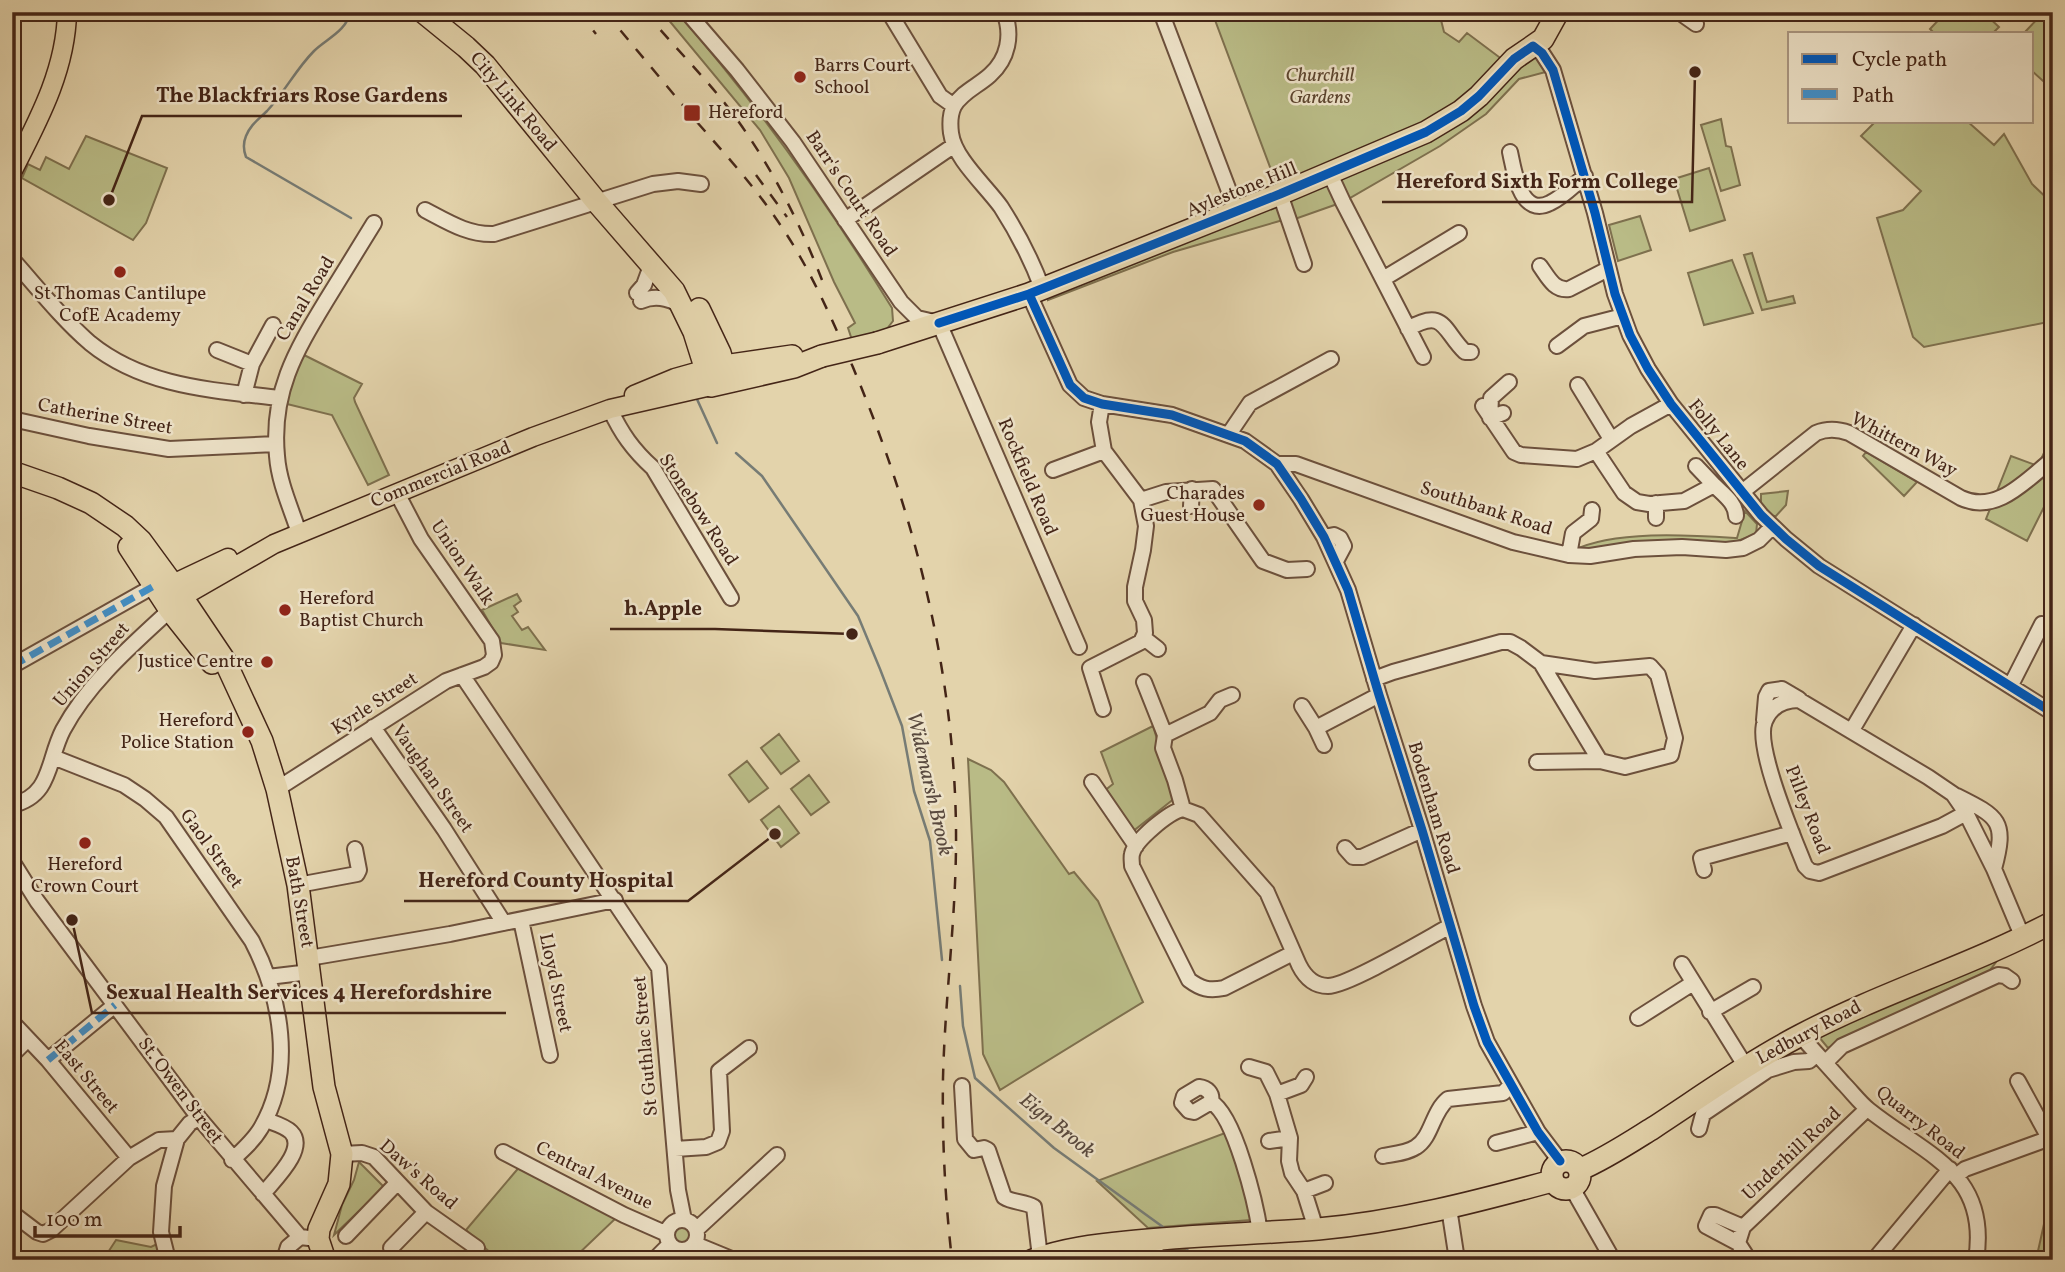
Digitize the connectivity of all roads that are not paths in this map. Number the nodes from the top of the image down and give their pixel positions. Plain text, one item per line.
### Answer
1 (67, 12) edge
2 (423, 12) edge
3 (443, 12) edge
4 (687, 12) edge
5 (889, 12) edge
6 (1004, 12) edge
7 (1161, 12) edge
8 (1545, 12) edge
9 (1558, 12) edge
10 (1679, 12) edge
11 (1696, 24) dead end
12 (1533, 46) junction
13 (954, 106) junction
14 (953, 146) junction
15 (1510, 152) dead end
16 (12, 172) edge
17 (1330, 174) junction
18 (1585, 176) junction
19 (701, 184) dead end
20 (1280, 194) junction
21 (601, 199) junction
22 (425, 210) dead end
23 (1237, 212) junction
24 (845, 220) junction
25 (374, 223) dead end
26 (1459, 233) dead end
27 (12, 260) edge
28 (652, 263) junction
29 (1304, 264) dead end
30 (1539, 266) dead end
31 (1608, 269) junction
32 (1382, 279) junction
33 (1036, 291) junction
34 (901, 302) junction
35 (681, 305) junction
36 (1623, 316) junction
37 (939, 323) junction
38 (273, 325) dead end
39 (1408, 329) junction
40 (906, 334) junction
41 (1557, 346) dead end
42 (217, 350) dead end
43 (1471, 352) dead end
44 (1423, 357) dead end
45 (1331, 359) dead end
46 (252, 364) junction
47 (718, 375) junction
48 (1509, 383) dead end
49 (1578, 385) dead end
50 (244, 395) junction
51 (279, 398) junction
52 (1102, 404) junction
53 (1671, 404) junction
54 (610, 409) junction
55 (12, 419) edge
56 (1230, 434) junction
57 (1611, 439) junction
58 (276, 444) junction
59 (1104, 451) junction
60 (1596, 451) junction
61 (2053, 458) edge
62 (1277, 464) junction
63 (1696, 466) dead end
64 (1312, 469) junction
65 (1053, 470) dead end
66 (12, 472) edge
67 (12, 483) edge
68 (1291, 485) junction
69 (1714, 485) junction
70 (1192, 489) junction
71 (1742, 492) junction
72 (397, 493) junction
73 (1141, 500) junction
74 (1656, 503) junction
75 (1191, 506) dead end
76 (1592, 510) dead end
77 (1736, 516) dead end
78 (1656, 518) dead end
79 (1772, 527) junction
80 (299, 533) junction
81 (1569, 555) junction
82 (1307, 569) dead end
83 (167, 593) junction
84 (731, 597) dead end
85 (1914, 625) junction
86 (2053, 626) edge
87 (1142, 640) junction
88 (1079, 647) dead end
89 (1157, 649) dead end
90 (494, 654) joint
91 (1541, 663) junction
92 (12, 666) edge
93 (462, 676) junction
94 (1374, 680) junction
95 (1143, 682) dead end
96 (2011, 685) junction
97 (1232, 695) dead end
98 (1379, 695) junction
99 (1302, 706) dead end
100 (1103, 709) dead end
101 (2053, 713) edge
102 (373, 727) junction
103 (1316, 728) junction
104 (1852, 730) junction
105 (1165, 735) junction
106 (1324, 745) dead end
107 (53, 757) junction
108 (1600, 761) junction
109 (1536, 762) dead end
110 (1092, 782) dead end
111 (277, 789) junction
112 (1953, 794) junction
113 (12, 806) edge
114 (1183, 810) junction
115 (1966, 813) junction
116 (1423, 830) junction
117 (1792, 833) junction
118 (1136, 846) junction
119 (1345, 848) dead end
120 (355, 849) dead end
121 (1701, 858) dead end
122 (16, 867) edge
123 (1994, 869) junction
124 (298, 885) junction
125 (615, 900) junction
126 (521, 920) junction
127 (2053, 922) edge
128 (504, 923) junction
129 (1450, 926) junction
130 (2023, 938) junction
131 (1293, 953) junction
132 (1682, 964) dead end
133 (309, 965) junction
134 (268, 977) junction
135 (2012, 981) dead end
136 (1693, 983) junction
137 (1752, 987) dead end
138 (115, 1005) junction
139 (1710, 1012) junction
140 (1638, 1018) dead end
141 (12, 1022) edge
142 (1800, 1035) junction
143 (28, 1039) junction
144 (749, 1048) dead end
145 (12, 1055) edge
146 (550, 1055) dead end
147 (1821, 1058) junction
148 (48, 1060) junction
149 (1249, 1067) dead end
150 (1746, 1067) junction
151 (1306, 1077) dead end
152 (2018, 1081) dead end
153 (1511, 1084) junction
154 (962, 1086) dead end
155 (1277, 1094) junction
156 (1211, 1102) dead end
157 (1867, 1109) junction
158 (199, 1118) junction
159 (265, 1120) junction
160 (1699, 1129) dead end
161 (1538, 1132) junction
162 (1290, 1138) junction
163 (2051, 1138) edge
164 (177, 1139) junction
165 (1269, 1141) dead end
166 (1496, 1143) dead end
167 (675, 1149) junction
168 (503, 1152) dead end
169 (342, 1154) junction
170 (777, 1155) dead end
171 (1383, 1156) dead end
172 (129, 1158) junction
173 (232, 1160) junction
174 (1953, 1172) junction
175 (1566, 1175) junction
176 (397, 1183) junction
177 (1325, 1183) dead end
178 (1304, 1191) junction
179 (263, 1194) junction
180 (1449, 1208) junction
181 (426, 1212) junction
182 (12, 1213) edge
183 (684, 1220) junction
184 (1743, 1227) junction
185 (1316, 1229) junction
186 (1260, 1232) junction
187 (346, 1237) dead end
188 (696, 1237) junction
189 (309, 1238) junction
190 (669, 1239) junction
191 (1738, 1243) junction
192 (1165, 1244) edge
193 (391, 1248) dead end
194 (477, 1248) dead end
195 (1037, 1259) edge
196 (168, 1260) edge
197 (284, 1260) edge
198 (325, 1260) edge
199 (654, 1260) edge
200 (734, 1260) edge
201 (1457, 1260) edge
202 (1613, 1260) edge
203 (1749, 1260) edge
204 (1874, 1260) edge
205 (1976, 1260) edge

1 - 16 main road
2 - 21 highway, City Link Road
3 - 21 highway, City Link Road
4 - 24 street, Barr's Court Road
5 - 13 street
6 - 13 street
7 - 23 street
8 - 12 highway
9 - 12 highway, Aylestone Hill
10 - 11 street
12 - 17 highway, Aylestone Hill
12 - 18 street, Folly Lane
13 - 14 street
14 - 24 street
14 - 33 street, Southbank Road
15 - 18 street
17 - 20 highway, Aylestone Hill
17 - 32 street
18 - 31 street, Folly Lane
19 - 21 street
20 - 23 highway, Aylestone Hill
20 - 29 street
21 - 22 street
21 - 28 highway
21 - 47 highway
23 - 33 highway, Aylestone Hill
24 - 34 street, Barr's Court Road
25 - 51 street, Canal Road
26 - 32 street
27 - 50 street
28 - 35 highway
28 - 35 street
30 - 31 street
31 - 36 street, Folly Lane
32 - 39 street
33 - 37 highway, Aylestone Hill
33 - 52 street, Southbank Road
34 - 37 street, Barr's Court Road
34 - 40 street, Barr's Court Road
35 - 47 highway
36 - 41 street
36 - 53 street, Folly Lane
37 - 40 highway, Commercial Road
37 - 88 street, Rockfield Road
38 - 46 street
39 - 43 street
39 - 44 street
40 - 47 highway, Commercial Road, bridge
42 - 46 street
45 - 56 street
46 - 50 street
47 - 54 main road, Commercial Road
48 - 60 street
49 - 57 street
50 - 51 street
51 - 58 street, Canal Road
52 - 56 street, Southbank Road
52 - 59 street
53 - 57 street
53 - 71 street, Folly Lane
54 - 72 main road, Commercial Road
54 - 84 street, Stonebow Road
55 - 58 street, Catherine Street
56 - 62 street, Southbank Road
57 - 60 street
58 - 80 street, Canal Road
59 - 65 street
59 - 73 street
60 - 74 street
61 - 71 street, Whittern Way
62 - 64 street, Southbank Road
62 - 68 street, Bodenham Road
63 - 69 street
64 - 68 street
64 - 81 street, Southbank Road
66 - 83 highway
67 - 83 highway
68 - 94 street, Bodenham Road
69 - 74 street
69 - 77 street
70 - 73 street
70 - 75 street
70 - 82 street
71 - 79 street, Folly Lane
72 - 80 main road, Commercial Road
72 - 90 street, Union Walk
73 - 87 street
74 - 78 street
76 - 81 street
79 - 81 street, Southbank Road
79 - 85 street, Folly Lane
80 - 83 main road, Commercial Road
83 - 92 street
83 - 107 street, Union Street
83 - 111 highway, Bath Street
85 - 96 street, Folly Lane
85 - 104 street
86 - 96 street
87 - 89 street
87 - 100 street
90 - 93 street, Kyrle Street
91 - 94 street
91 - 108 street
91 - 108 street
93 - 102 street, Kyrle Street
93 - 125 street, St Guthlac Street
94 - 98 street, Bodenham Road
95 - 105 street
96 - 101 street, Folly Lane
97 - 105 street
98 - 103 street
98 - 116 street, Bodenham Road
99 - 103 street
102 - 111 street, Kyrle Street
102 - 128 street, Vaughan Street
103 - 106 street
104 - 112 street, Pilley Road
104 - 117 street, Pilley Road
105 - 114 street
107 - 113 street, Union Street
107 - 134 street, Gaol Street
108 - 109 street
110 - 118 street
111 - 124 highway, Bath Street
112 - 115 street, Pilley Road
112 - 123 street, Pilley Road
114 - 118 street
114 - 131 street
115 - 117 street, Pilley Road
115 - 123 street, Pilley Road
116 - 119 street
116 - 129 street, Bodenham Road
117 - 121 street
118 - 131 street
120 - 124 street
122 - 138 street, St. Owen Street
123 - 130 street, Pilley Road
124 - 133 highway, Bath Street
125 - 126 street
125 - 167 street, St Guthlac Street
126 - 128 street
126 - 146 street, Lloyd Street
127 - 130 highway, Ledbury Road
128 - 133 street
129 - 131 street
129 - 153 street, Bodenham Road
130 - 142 highway, Ledbury Road
132 - 136 street
133 - 134 street
133 - 169 highway, Bath Street
134 - 159 street, Gaol Street
135 - 147 street, Ledbury Road
136 - 139 street
136 - 140 street
137 - 139 street
138 - 148 street
138 - 158 street, St. Owen Street
139 - 150 street
141 - 143 street, East Street
142 - 147 street, Quarry Road
142 - 150 highway, Ledbury Road
143 - 145 street
143 - 148 street, East Street
144 - 167 street
147 - 157 street, Quarry Road
147 - 160 street, Ledbury Road
148 - 172 street, East Street
149 - 155 street
150 - 175 highway, Ledbury Road
151 - 155 street
152 - 163 street
153 - 161 street, Bodenham Road
153 - 171 street
154 - 195 street
155 - 162 street
156 - 186 street
157 - 174 street, Quarry Road
157 - 184 street, Underhill Road
158 - 164 street
158 - 173 street, St. Owen Street
159 - 173 street, Gaol Street
159 - 179 street
161 - 166 street
161 - 175 street, Bodenham Road
162 - 165 street
162 - 178 street
163 - 174 street
164 - 172 street
164 - 196 street
167 - 183 street, St Guthlac Street
168 - 190 street, Central Avenue
169 - 176 street, Daw's Road
169 - 189 highway, Bath Street
170 - 188 street
172 - 182 street
173 - 179 street, St. Owen Street
174 - 204 street
174 - 205 street, Quarry Road
175 - 180 highway, Ledbury Road
175 - 202 street, Bodenham Road
176 - 181 street, Daw's Road
176 - 187 street
177 - 178 street
178 - 185 street
179 - 189 street, St. Owen Street
180 - 185 highway, Ledbury Road
180 - 201 street
181 - 193 street
181 - 194 street, Daw's Road
183 - 188 street
183 - 190 street
184 - 191 street, Underhill Road
184 - 191 street, Underhill Road
185 - 186 highway, Ledbury Road
186 - 192 highway, Ledbury Road
188 - 190 street
188 - 200 street
189 - 197 street
189 - 198 highway, St. Owen Street
190 - 199 street
191 - 203 street, Underhill Road
192 - 195 highway, Ledbury Road

